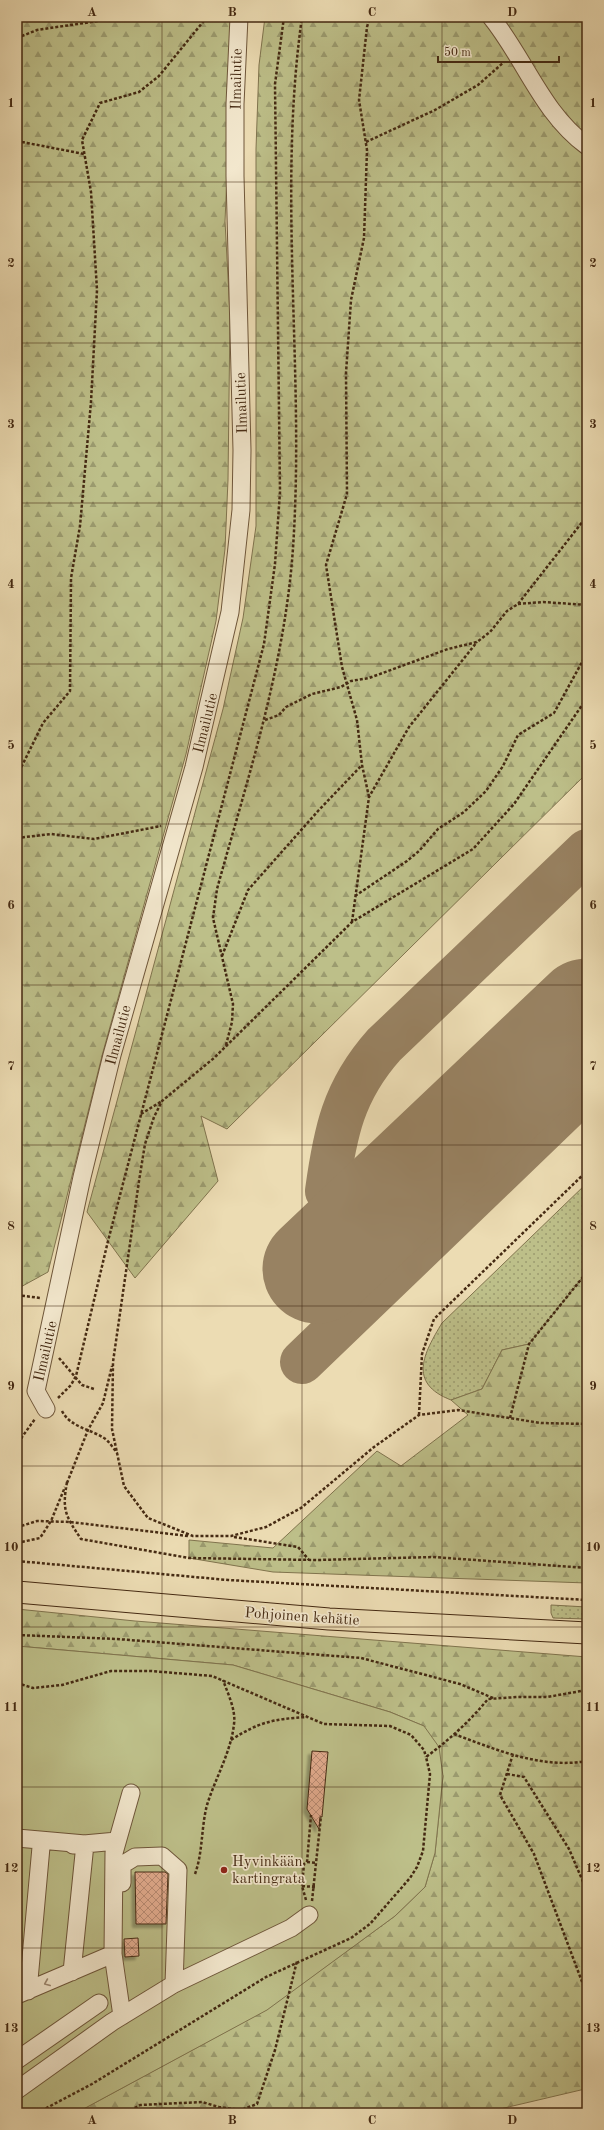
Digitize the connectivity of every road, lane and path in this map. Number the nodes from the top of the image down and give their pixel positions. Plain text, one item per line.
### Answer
1 (180, 17) edge
2 (207, 17) edge
3 (239, 17) edge
4 (302, 17) edge
5 (370, 17) edge
6 (491, 17) edge
7 (17, 38) edge
8 (514, 52) junction
9 (17, 141) edge
10 (366, 142) junction
11 (587, 146) edge
12 (84, 154) junction
13 (587, 516) edge
14 (518, 604) junction
15 (587, 605) edge
16 (477, 642) junction
17 (587, 653) edge
18 (346, 684) junction
19 (587, 698) edge
20 (265, 720) junction
21 (362, 765) junction
22 (17, 776) edge
23 (370, 797) junction
24 (177, 828) junction
25 (17, 838) edge
26 (356, 896) junction
27 (352, 922) junction
28 (222, 957) junction
29 (226, 1046) junction
30 (162, 1101) junction
31 (141, 1114) dead end
32 (587, 1171) edge
33 (587, 1272) edge
34 (17, 1295) edge
35 (56, 1301) junction
36 (45, 1350) junction
37 (113, 1362) junction
38 (94, 1389) dead end
39 (52, 1408) joint
40 (419, 1415) junction
41 (510, 1418) junction
42 (587, 1424) edge
43 (88, 1430) junction
44 (22, 1437) dead end
45 (17, 1453) edge
46 (117, 1454) junction
47 (67, 1482) junction
48 (51, 1521) junction
49 (70, 1522) junction
50 (17, 1524) edge
51 (193, 1536) junction
52 (232, 1536) junction
53 (17, 1543) edge
54 (309, 1560) junction
55 (17, 1561) edge
56 (587, 1568) edge
57 (17, 1592) edge
58 (587, 1600) edge
59 (587, 1633) edge
60 (17, 1634) edge
61 (223, 1680) junction
62 (17, 1683) edge
63 (587, 1690) edge
64 (495, 1699) junction
65 (308, 1717) junction
66 (454, 1734) junction
67 (230, 1741) junction
68 (513, 1754) junction
69 (426, 1757) junction
70 (587, 1761) edge
71 (506, 1774) junction
72 (131, 1793) dead end
73 (312, 1815) dead end
74 (321, 1816) dead end
75 (17, 1838) edge
76 (117, 1841) junction
77 (85, 1844) junction
78 (41, 1847) junction
79 (17, 1849) edge
80 (307, 1862) junction
81 (317, 1863) junction
82 (178, 1888) junction
83 (587, 1891) edge
84 (309, 1915) dead end
85 (113, 1935) junction
86 (113, 1954) junction
87 (298, 1961) junction
88 (72, 1972) junction
89 (174, 1984) junction
90 (23, 1993) edge
91 (587, 1995) edge
92 (99, 2003) dead end
93 (122, 2016) junction
94 (17, 2060) edge
95 (17, 2090) edge
96 (37, 2113) edge
97 (126, 2113) edge

1 - 7 path
2 - 12 path
3 - 24 street, Ilmailutie
4 - 20 path
5 - 10 path
6 - 8 street
8 - 10 path
8 - 11 street
9 - 12 path
10 - 18 path
12 - 22 path
13 - 14 path
14 - 15 path
14 - 16 path
16 - 18 path
16 - 23 path
17 - 26 path
18 - 20 path
18 - 21 path
19 - 27 path
20 - 28 path
21 - 23 path
21 - 28 path
23 - 26 path
24 - 25 path
24 - 35 street, Ilmailutie
26 - 27 path
27 - 29 path
28 - 29 path
29 - 30 path
30 - 31 path
30 - 37 path
32 - 40 path
33 - 41 path
34 - 35 path
35 - 36 street, Ilmailutie
36 - 38 path
36 - 39 street, Ilmailutie
37 - 43 path
37 - 46 path
39 - 43 path
40 - 41 path
40 - 52 path
41 - 42 path
43 - 46 path
43 - 47 path
44 - 45 path
46 - 51 path
47 - 48 path
47 - 49 path
48 - 49 path
48 - 50 path
48 - 53 path
49 - 51 path
49 - 54 path
51 - 52 path
52 - 54 path
54 - 56 path
55 - 58 path
57 - 59 main road, Pohjoinen kehätie
60 - 64 path
61 - 62 path
61 - 65 path
61 - 67 path
63 - 64 path
64 - 66 path
65 - 67 path
65 - 69 path
66 - 68 path
66 - 69 path
67 - 82 path
68 - 70 path
68 - 71 path
69 - 87 path
71 - 83 path
71 - 91 path
72 - 76 street
73 - 80 path
74 - 81 path
75 - 77 street
76 - 77 street
76 - 85 street
77 - 78 street
77 - 88 street
78 - 79 street
78 - 90 street
80 - 81 path
80 - 81 path
82 - 85 street
82 - 89 street
84 - 89 street
85 - 86 street
86 - 88 street
86 - 93 street
87 - 96 path
87 - 97 path
88 -> 90 street
89 - 93 street
92 - 94 street
93 - 95 street

